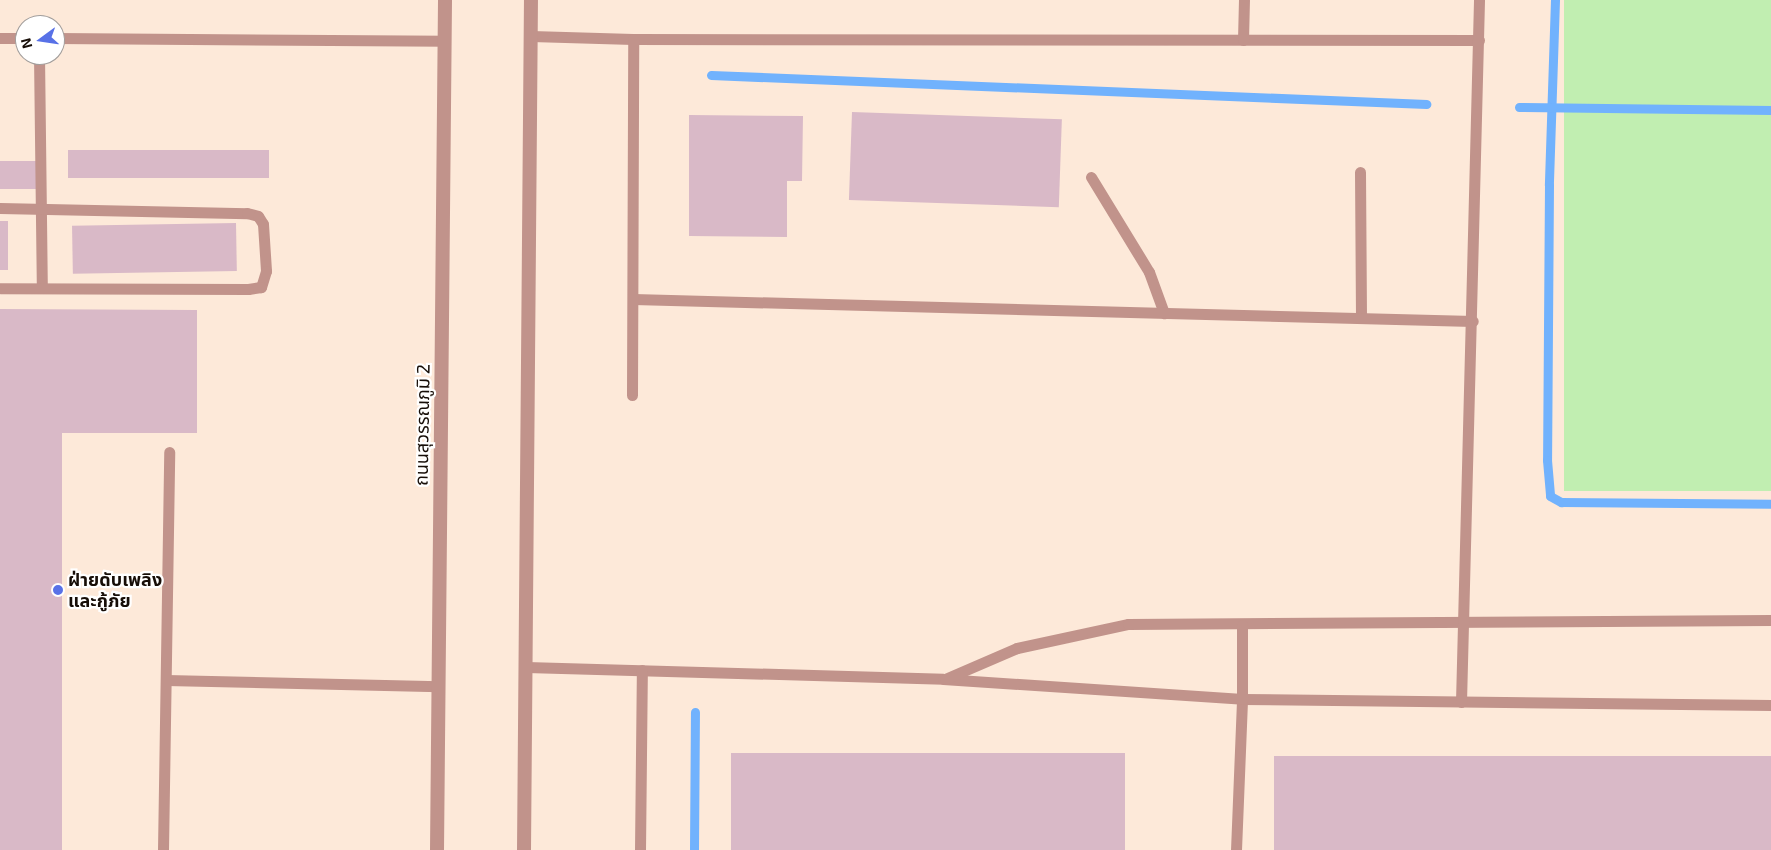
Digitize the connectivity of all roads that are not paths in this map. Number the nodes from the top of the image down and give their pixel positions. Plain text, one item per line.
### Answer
1 (445, 0) edge
2 (530, 0) edge
3 (1244, 0) edge
4 (1479, 0) edge
5 (531, 36) junction
6 (0, 38) edge
7 (15, 38) edge
8 (65, 38) edge
9 (633, 39) junction
10 (1243, 40) junction
11 (1479, 40) junction
12 (444, 41) junction
13 (39, 65) edge
14 (1360, 172) dead end
15 (1091, 177) dead end
16 (0, 208) edge
17 (42, 209) junction
18 (0, 288) edge
19 (42, 288) junction
20 (633, 298) junction
21 (1164, 313) junction
22 (1361, 318) junction
23 (1473, 321) junction
24 (632, 395) dead end
25 (169, 452) dead end
26 (1771, 620) edge
27 (1463, 623) junction
28 (1242, 625) junction
29 (526, 667) junction
30 (642, 670) junction
31 (944, 679) junction
32 (166, 680) junction
33 (439, 686) junction
34 (1242, 699) junction
35 (1461, 702) junction
36 (1771, 705) edge
37 (163, 850) edge
38 (437, 850) edge
39 (524, 850) edge
40 (640, 850) edge
41 (1236, 850) edge

1 - 12 street, ถนนสุวรรณภูมิ 2
2 - 5 street
3 - 10 lane
4 - 11 lane
5 - 9 lane
5 - 29 street
6 - 7 lane
8 - 12 lane
9 - 10 lane
9 - 20 lane
10 - 11 lane
11 - 23 lane
12 - 33 street, ถนนสุวรรณภูมิ 2
13 - 17 lane
14 - 22 lane
15 - 21 lane
16 - 17 lane
17 - 19 lane
17 - 19 lane
18 - 19 lane
20 - 21 lane
20 - 24 lane
21 - 22 lane
22 - 23 lane
23 - 27 lane
25 - 32 lane
26 - 27 lane
27 - 28 lane
27 - 35 lane
28 - 31 lane
28 - 34 lane
29 - 30 lane
29 - 39 street
30 - 31 lane
30 - 40 lane
31 - 34 lane
32 - 33 lane
32 - 37 lane
33 - 38 street, ถนนสุวรรณภูมิ 2
34 - 35 lane
34 - 41 lane
35 - 36 lane

